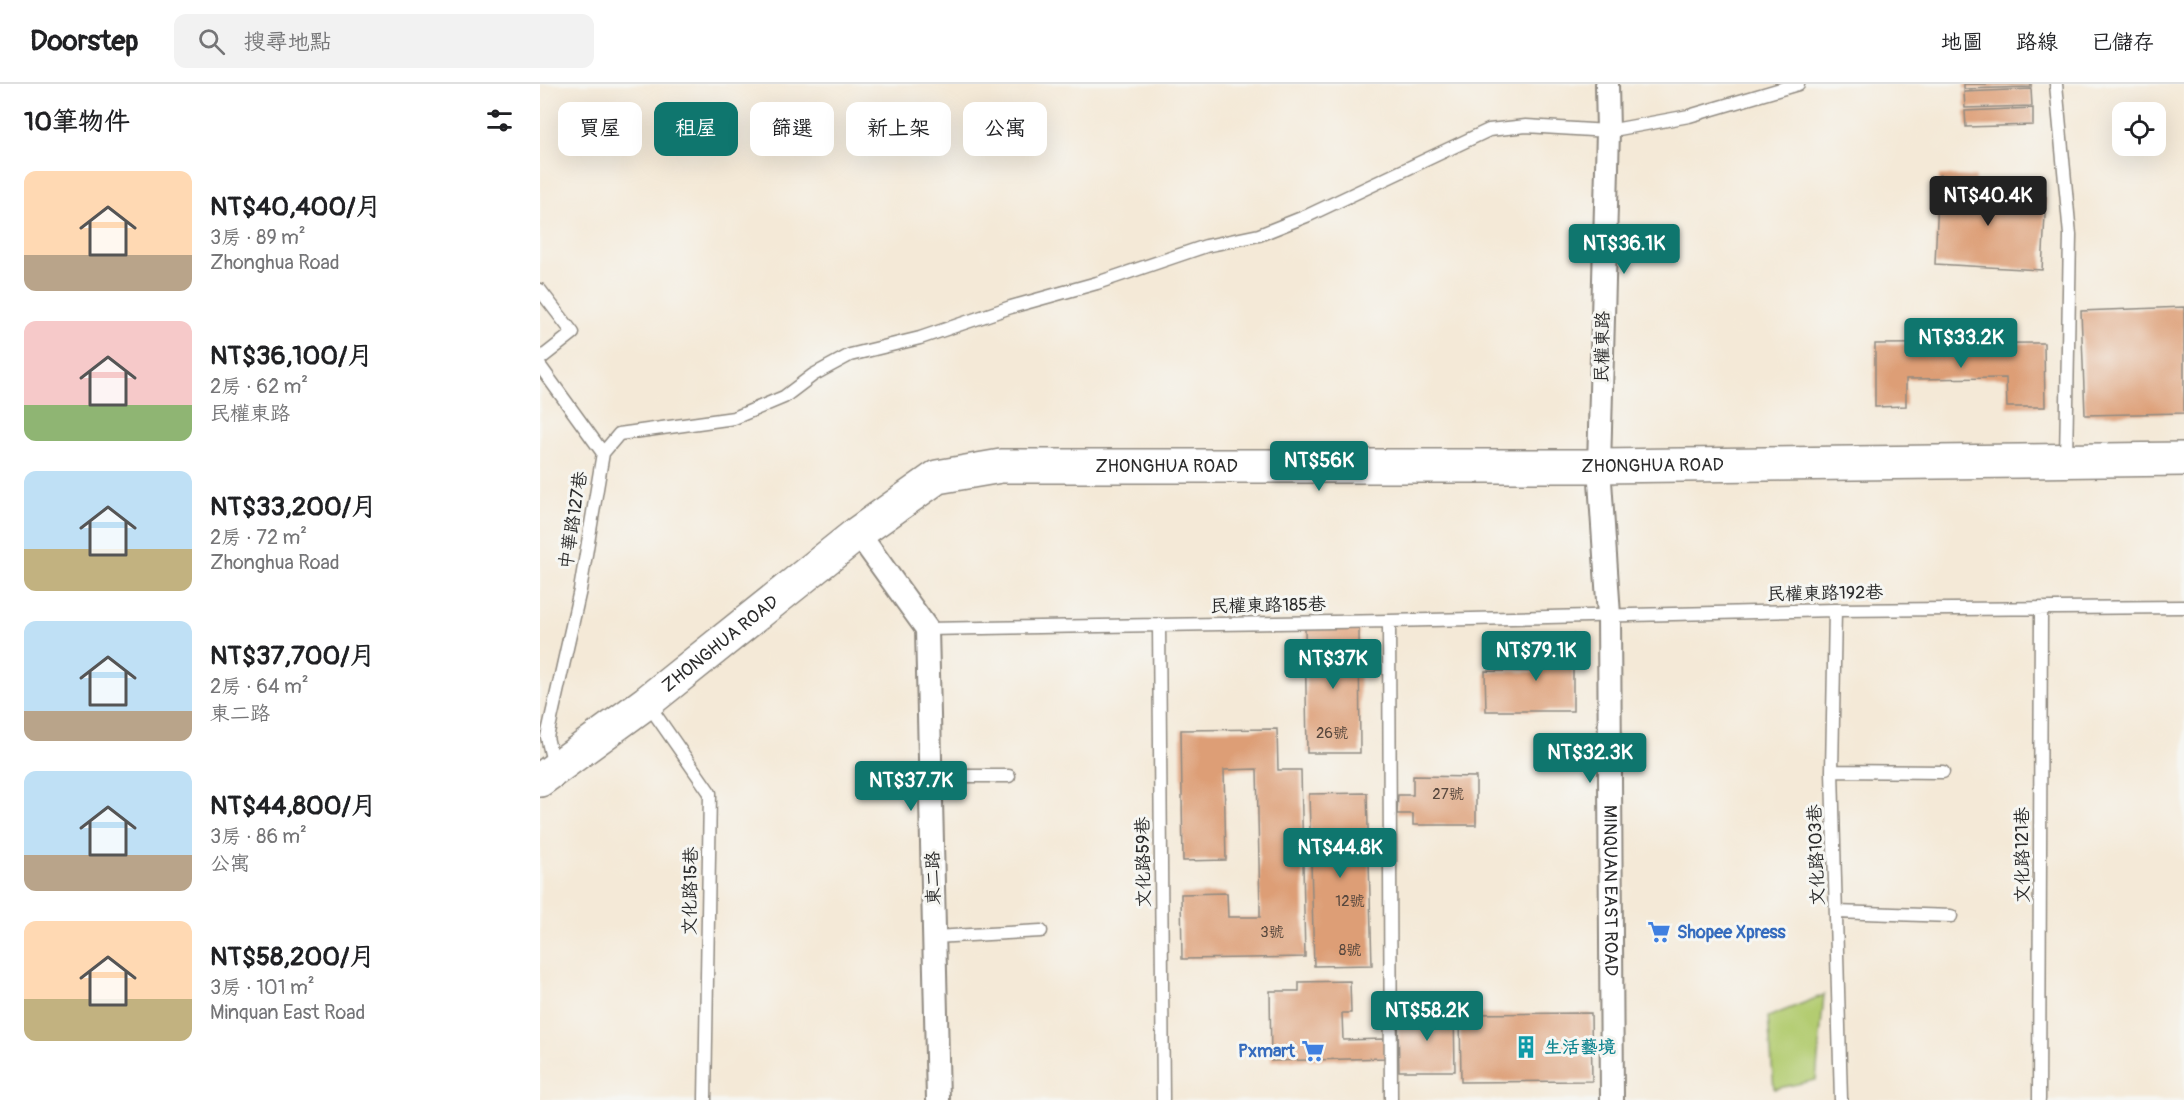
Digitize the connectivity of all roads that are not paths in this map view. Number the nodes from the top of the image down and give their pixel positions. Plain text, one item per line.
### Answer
1 (1607, 84) edge
2 (1798, 84) edge
3 (2056, 84) edge
4 (1608, 131) junction
5 (540, 290) edge
6 (540, 359) edge
7 (540, 366) edge
8 (603, 453) junction
9 (2184, 459) edge
10 (2066, 460) junction
11 (1599, 466) junction
12 (858, 533) junction
13 (2184, 607) edge
14 (1835, 610) junction
15 (2041, 610) junction
16 (1609, 615) junction
17 (1389, 621) junction
18 (1159, 625) junction
19 (927, 629) junction
20 (647, 702) junction
21 (1832, 771) junction
22 (1943, 772) dead end
23 (547, 774) edge
24 (930, 776) junction
25 (1008, 776) dead end
26 (1836, 912) junction
27 (1951, 916) dead end
28 (1041, 931) dead end
29 (934, 937) junction
30 (705, 1100) edge
31 (938, 1100) edge
32 (1163, 1100) edge
33 (1391, 1100) edge
34 (1612, 1100) edge
35 (1840, 1100) edge
36 (2039, 1100) edge

1 - 4 street, 民權東路
2 - 4 lane
3 - 10 lane
4 - 8 lane
4 - 11 street, 民權東路
5 - 6 lane
7 - 8 lane, 中華路127巷
8 - 23 lane, 中華路127巷
9 - 10 street, ZHONGHUA ROAD
10 - 11 street, ZHONGHUA ROAD
11 - 12 street, ZHONGHUA ROAD
11 - 16 street, MINQUAN EAST ROAD
12 - 19 street
12 - 20 street, ZHONGHUA ROAD
13 - 15 lane, 民權東路192巷
14 - 15 lane, 民權東路192巷
14 - 16 lane, 民權東路192巷
14 - 21 lane, 文化路103巷
15 - 36 lane, 文化路121巷
16 - 17 lane, 民權東路185巷
16 - 34 street, MINQUAN EAST ROAD
17 - 18 lane, 民權東路185巷
17 - 33 lane
18 - 19 lane, 民權東路185巷
18 - 32 lane, 文化路59巷
19 - 24 street, 東二路
20 - 23 street, ZHONGHUA ROAD
20 - 30 lane, 文化路15巷
21 - 22 lane
21 - 26 lane, 文化路103巷
24 - 25 lane
24 - 29 street, 東二路
26 - 27 lane
26 - 35 lane, 文化路103巷
28 - 29 lane
29 - 31 street, 東二路

